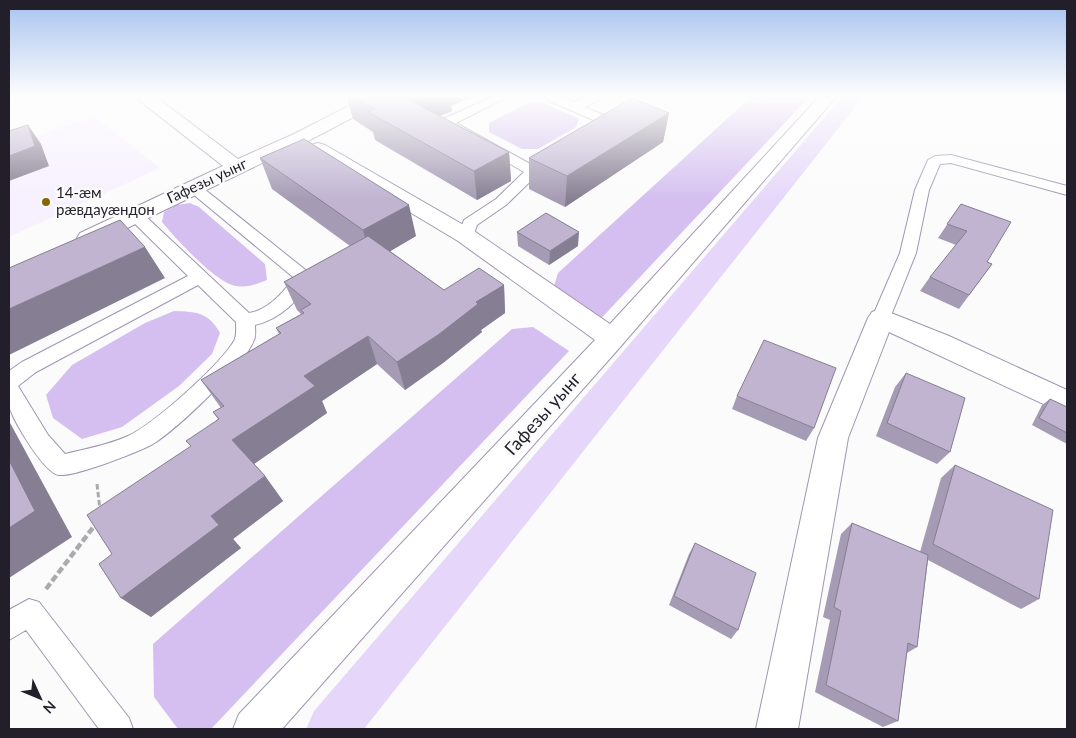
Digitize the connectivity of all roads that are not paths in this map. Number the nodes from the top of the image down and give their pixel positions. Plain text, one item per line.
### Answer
1 (190, 131) edge
2 (312, 131) edge
3 (461, 131) edge
4 (594, 131) edge
5 (797, 131) edge
6 (585, 137) edge
7 (300, 138) junction
8 (564, 151) edge
9 (236, 167) junction
10 (533, 171) junction
11 (193, 187) junction
12 (1067, 191) edge
13 (135, 215) junction
14 (466, 236) junction
15 (68, 249) edge
16 (200, 277) junction
17 (880, 318) junction
18 (245, 320) junction
19 (612, 338) junction
20 (9, 381) edge
21 (9, 389) edge
22 (1067, 403) edge
23 (19, 619) edge
24 (118, 729) edge
25 (254, 729) edge
26 (777, 729) edge

1 - 9 street
2 - 7 street, Гафезы уынг
3 - 10 lane
4 - 6 lane
5 - 19 street, Гафезы уынг
7 - 9 street, Гафезы уынг
7 - 14 street
8 - 10 lane
9 - 11 street, Гафезы уынг
10 - 14 lane
11 - 13 street, Гафезы уынг
11 - 18 lane
12 - 17 lane
13 - 15 street, Гафезы уынг
13 - 16 lane
14 - 19 street
16 - 18 lane
16 - 20 lane
17 - 22 street
17 - 26 street
18 - 21 lane
19 - 25 street, Гафезы уынг
23 - 24 lane

